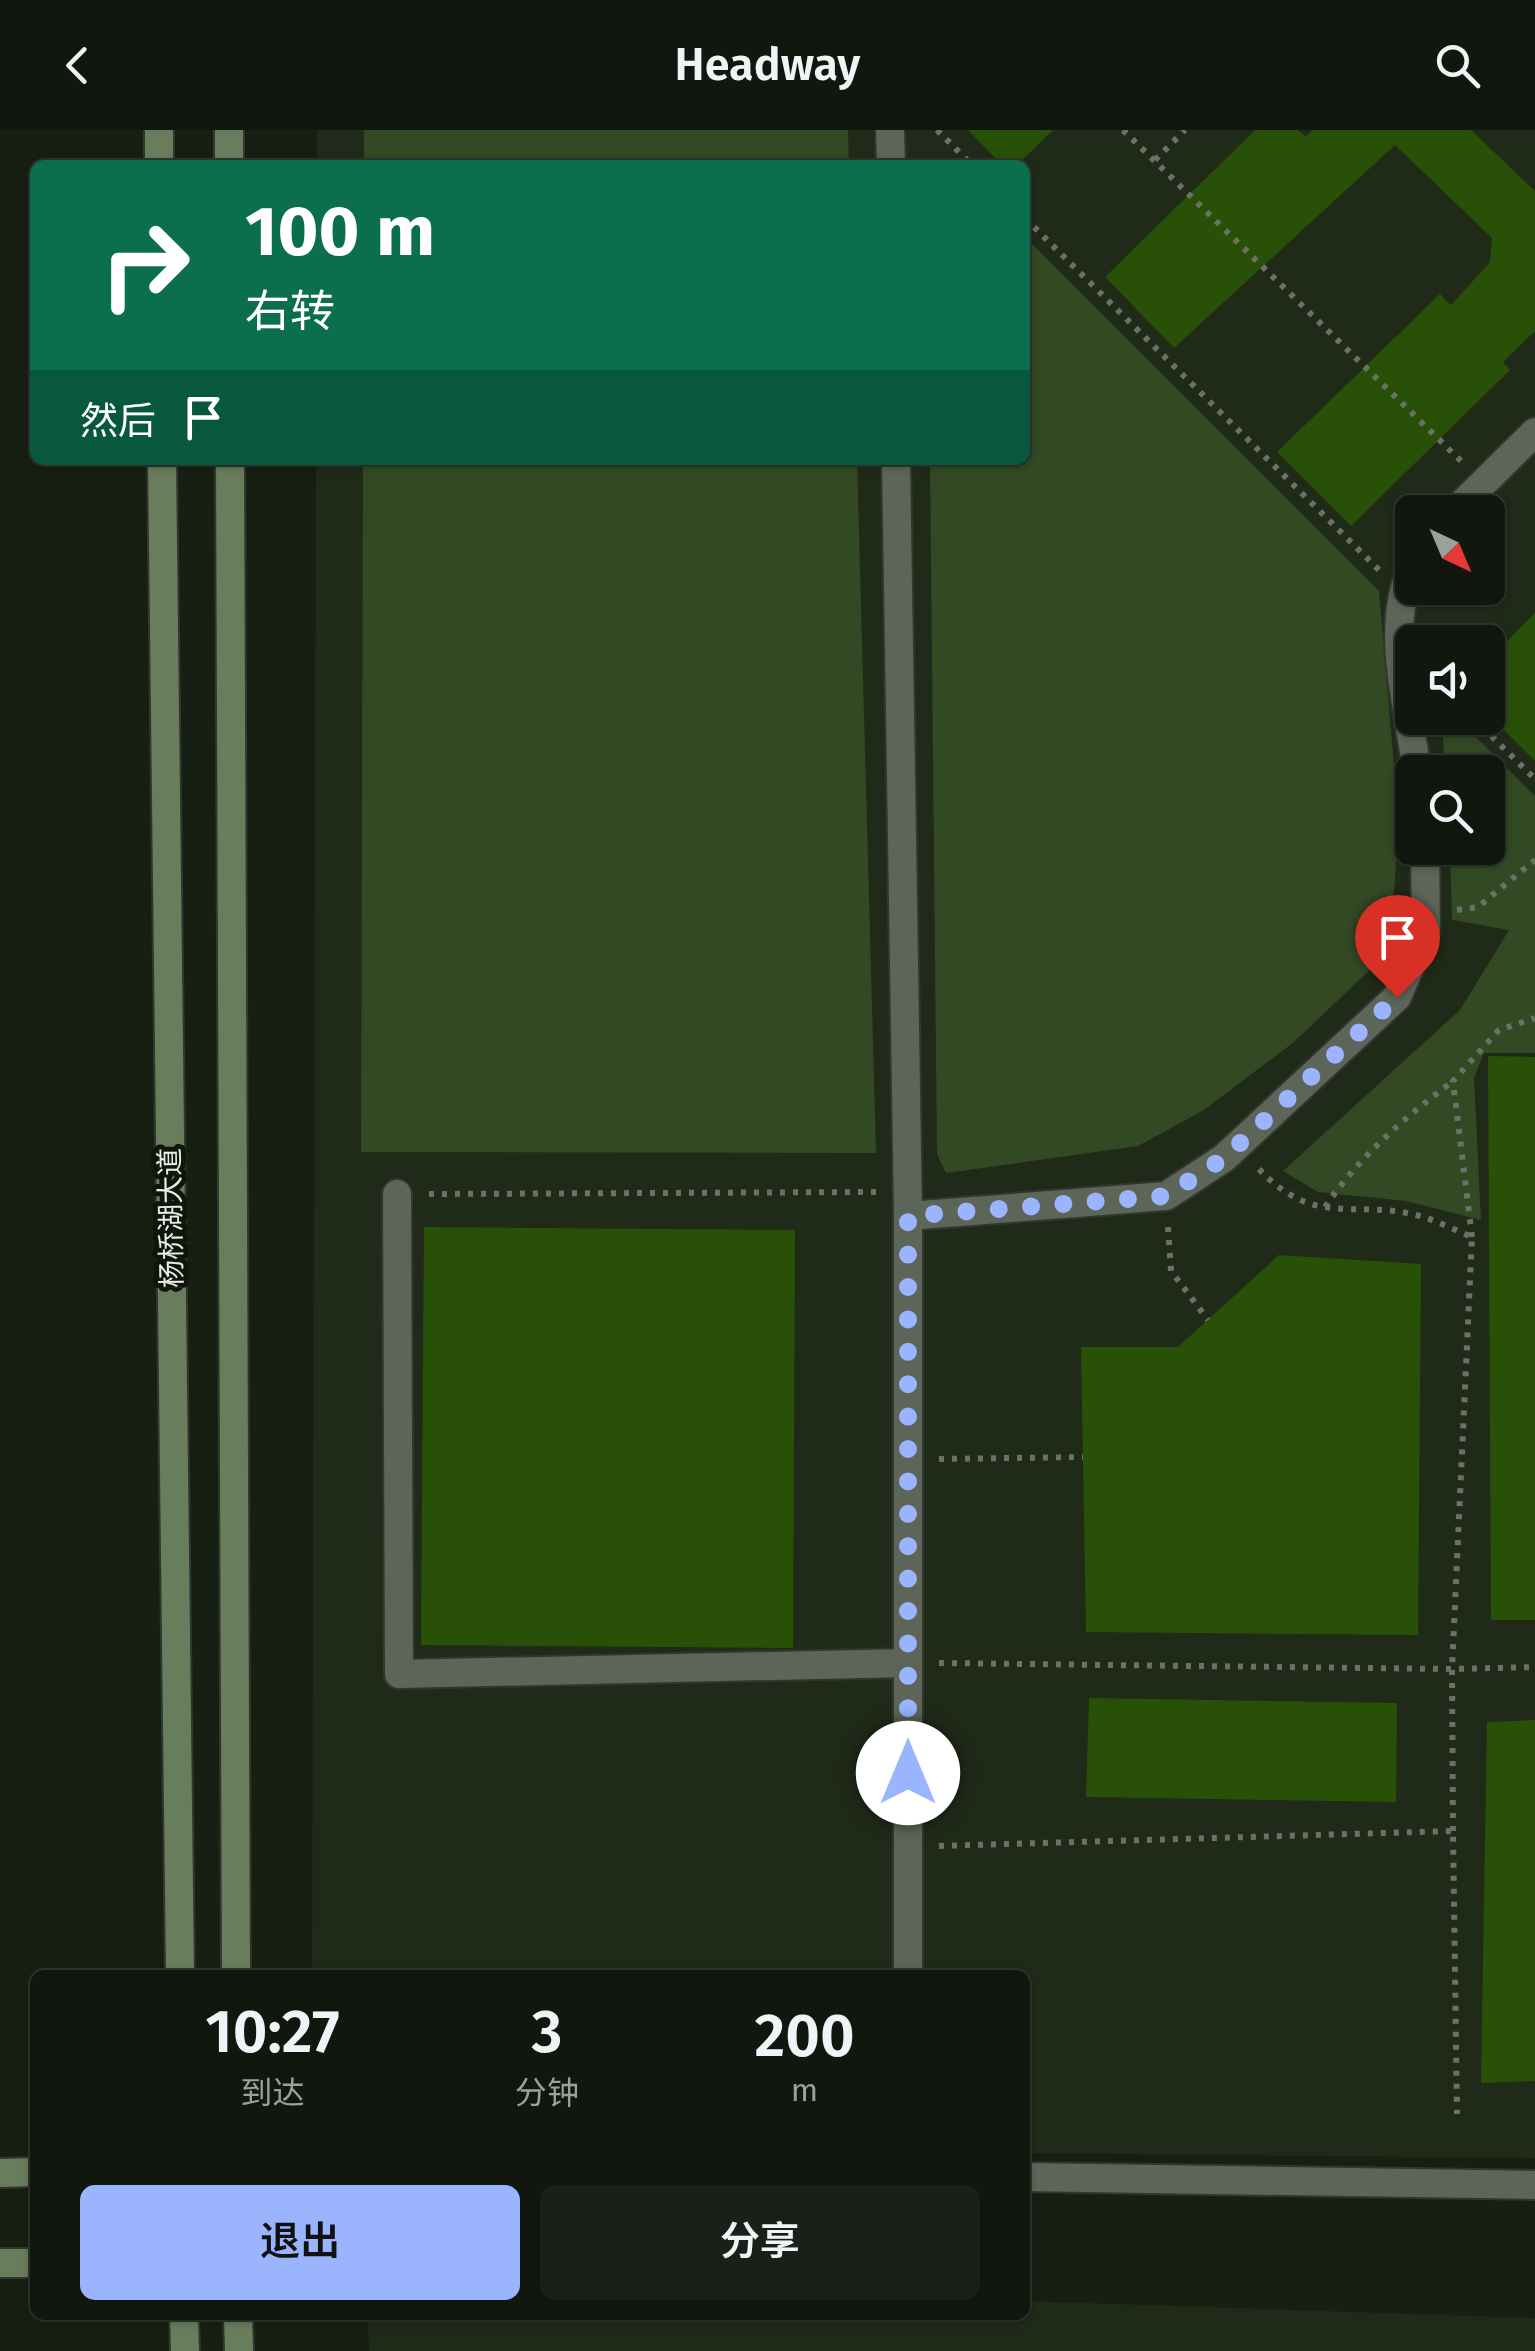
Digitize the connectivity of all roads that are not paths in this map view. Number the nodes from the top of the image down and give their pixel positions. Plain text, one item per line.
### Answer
1 (158, 130) edge
2 (229, 130) edge
3 (890, 130) edge
4 (159, 160) edge
5 (229, 160) edge
6 (891, 160) edge
7 (1535, 432) edge
8 (162, 465) edge
9 (230, 465) edge
10 (896, 465) edge
11 (1471, 495) edge
12 (1405, 605) edge
13 (1414, 755) edge
14 (1425, 865) edge
15 (397, 1194) road end
16 (908, 1204) junction
17 (908, 1663) junction
18 (180, 1970) edge
19 (236, 1970) edge
20 (908, 1970) edge
21 (30, 2172) edge
22 (0, 2173) edge
23 (1030, 2177) edge
24 (1535, 2185) edge
25 (0, 2263) edge
26 (30, 2263) edge
27 (184, 2320) edge
28 (238, 2320) edge
29 (185, 2351) edge
30 (238, 2351) edge

1 - 4 main road
2 - 5 main road
3 - 6 street
7 - 11 street
8 - 18 main road, 杨桥湖大道
9 - 19 main road
10 - 16 street
12 - 13 street
14 - 16 street
15 - 17 street
16 - 17 street
17 - 20 street
21 - 22 main road
23 - 24 street
25 - 26 main road
27 - 29 main road
28 - 30 main road

